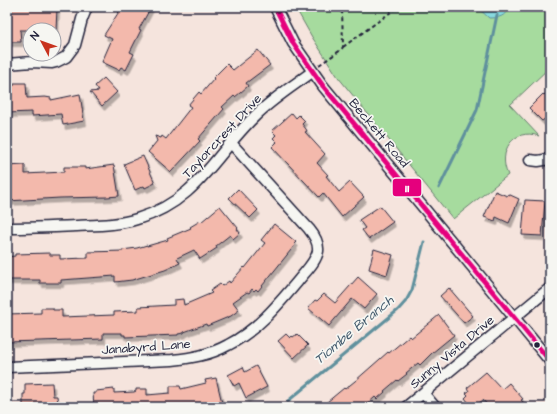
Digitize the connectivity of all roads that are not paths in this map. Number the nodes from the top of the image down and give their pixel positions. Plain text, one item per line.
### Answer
1 (87, 7) edge
2 (274, 7) edge
3 (7, 64) edge
4 (312, 72) junction
5 (231, 143) junction
6 (550, 159) edge
7 (530, 160) dead end
8 (7, 228) edge
9 (550, 288) edge
10 (514, 318) junction
11 (550, 361) edge
12 (7, 367) edge
13 (423, 393) junction
14 (406, 407) edge
15 (435, 407) edge

1 - 3 street
2 - 4 street, Beckett Road
4 - 5 street, Taylorcrest Drive
4 - 10 street, Beckett Road
5 - 8 street, Taylorcrest Drive
5 - 12 street, Janabyrd Lane
6 - 7 street
9 - 10 street, Sunny Vista Drive
10 - 11 street, Beckett Road
10 - 13 street, Sunny Vista Drive
13 - 14 street, Sunny Vista Drive
13 - 15 street

